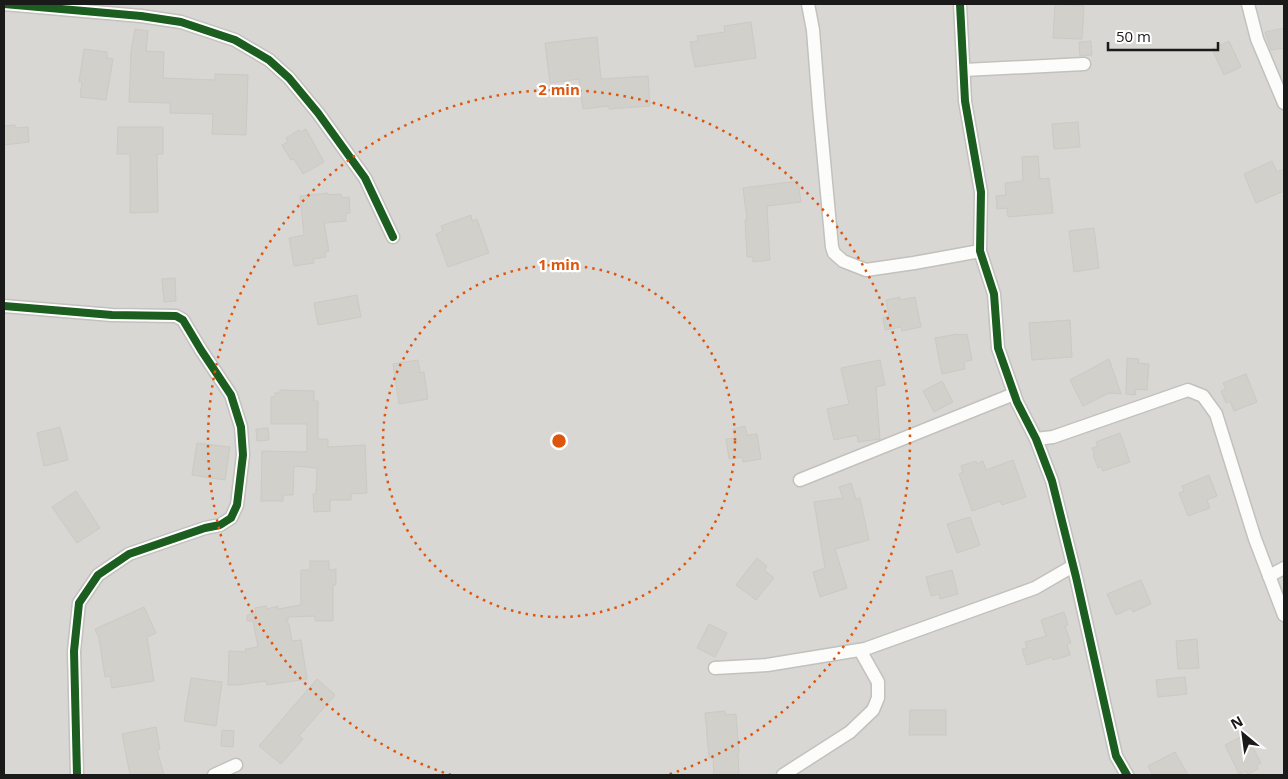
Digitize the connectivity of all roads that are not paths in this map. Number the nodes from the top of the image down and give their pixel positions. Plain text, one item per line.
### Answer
1 (4, 4) edge
2 (808, 4) edge
3 (960, 4) edge
4 (1248, 4) edge
5 (40, 6) edge
6 (1084, 64) dead end
7 (964, 70) junction
8 (1284, 103) edge
9 (393, 237) dead end
10 (980, 251) junction
11 (4, 306) edge
12 (1014, 394) junction
13 (1036, 440) junction
14 (800, 480) dead end
15 (1073, 566) junction
16 (1284, 568) edge
17 (1269, 576) junction
18 (1284, 615) edge
19 (860, 650) junction
20 (715, 668) dead end
21 (236, 765) dead end
22 (77, 775) edge
23 (214, 775) edge
24 (783, 775) edge
25 (1128, 775) edge

1 - 5 street
2 - 10 street
3 - 7 street
4 - 8 street
5 - 9 street
6 - 7 street
7 - 10 street
10 - 12 street
11 - 22 street
12 - 13 street
12 - 14 street
13 - 15 street
13 - 17 street
15 - 19 street
15 - 25 street
16 - 17 street
17 - 18 street
19 - 20 street
19 - 24 street
21 - 23 street

